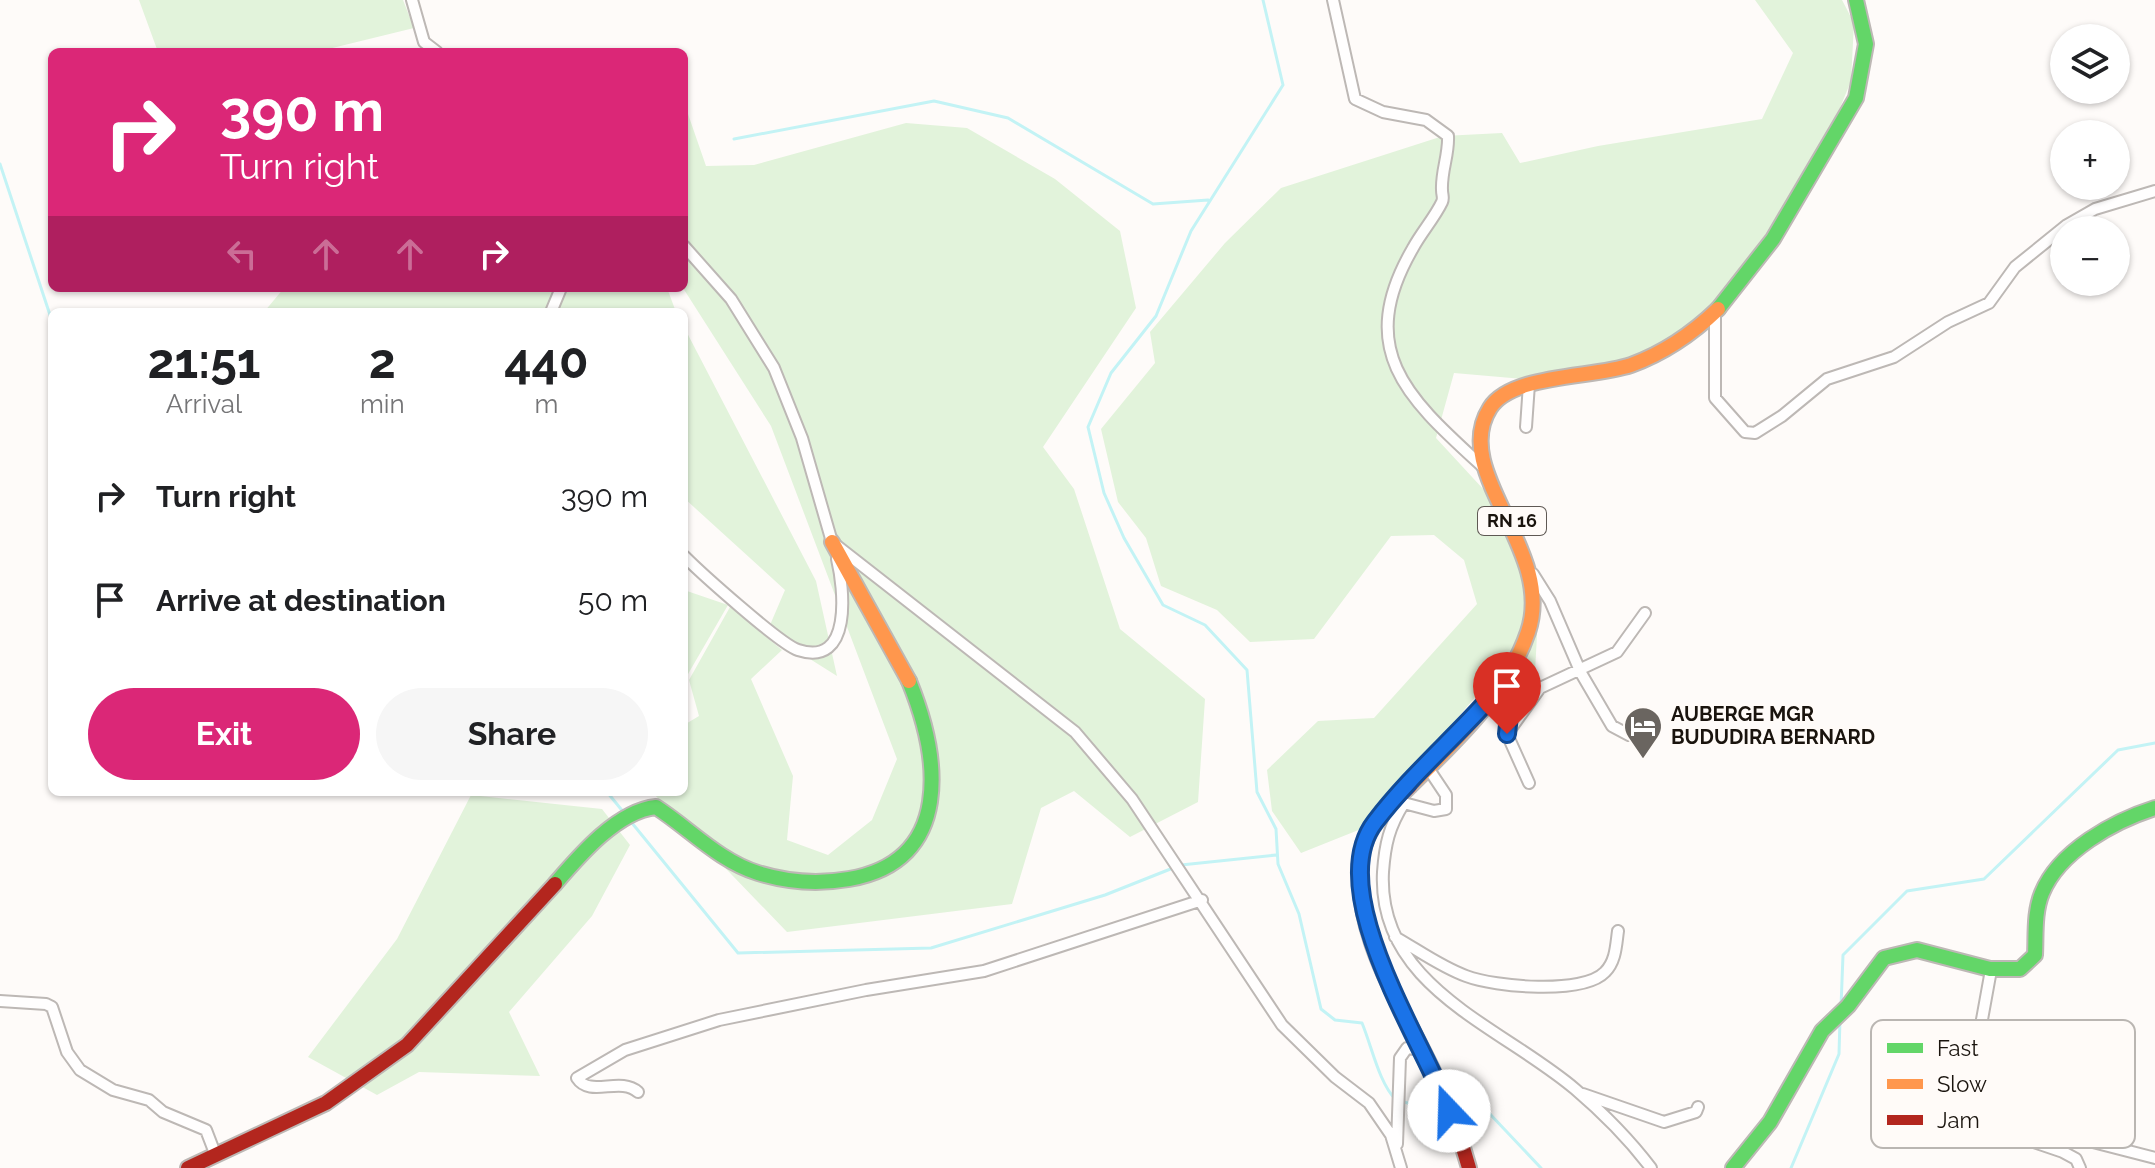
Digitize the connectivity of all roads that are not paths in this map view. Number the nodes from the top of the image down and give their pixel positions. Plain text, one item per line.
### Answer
1 (412, 0) edge
2 (1333, 0) edge
3 (1856, 0) edge
4 (432, 48) edge
5 (2155, 191) edge
6 (688, 251) edge
7 (1715, 314) junction
8 (1529, 384) junction
9 (1526, 427) dead end
10 (1482, 466) junction
11 (832, 542) junction
12 (688, 559) edge
13 (1532, 572) junction
14 (1645, 613) dead end
15 (1514, 669) junction
16 (1580, 671) junction
17 (1507, 734) junction
18 (1629, 735) dead end
19 (1426, 765) junction
20 (1529, 783) dead end
21 (1399, 802) junction
22 (2155, 808) edge
23 (1202, 900) junction
24 (1618, 931) dead end
25 (1393, 936) junction
26 (1991, 970) junction
27 (0, 1001) edge
28 (1982, 1020) edge
29 (1423, 1050) junction
30 (638, 1092) dead end
31 (1578, 1092) junction
32 (1698, 1107) dead end
33 (2051, 1148) edge
34 (2112, 1148) edge
35 (1398, 1154) junction
36 (216, 1156) junction
37 (2155, 1158) edge
38 (188, 1168) edge
39 (1401, 1168) edge
40 (1469, 1168) edge
41 (1651, 1168) edge
42 (1733, 1168) edge
43 (2080, 1168) edge

1 - 4 street
2 - 10 street
3 - 7 main road, RN 16 / RN 16
5 - 7 street
6 - 11 street
7 - 8 main road, RN 16 / RN 16
8 - 9 street
8 - 10 main road, RN 16 / RN 16
10 - 13 main road, RN 16 / RN 16
11 - 12 street
11 - 23 street
11 - 36 main road
13 - 15 main road, RN 16 / RN 16
13 - 16 street
14 - 16 street
15 - 17 street
15 - 19 main road, RN 16 / RN 16
16 - 17 street
16 - 18 street
17 - 20 street
19 - 21 main road, RN 16 / RN 16
19 - 21 street
21 - 25 street
21 - 29 main road, RN 16 / RN 16
22 - 26 main road
23 - 30 street
23 - 35 street
24 - 25 street
25 - 31 street
26 - 28 street
26 - 42 main road
27 - 36 street
29 - 35 street
29 - 40 main road, RN 16 / RN 16
31 - 32 street
31 - 41 street
33 - 43 street
34 - 37 street
35 - 39 street
36 - 38 main road

